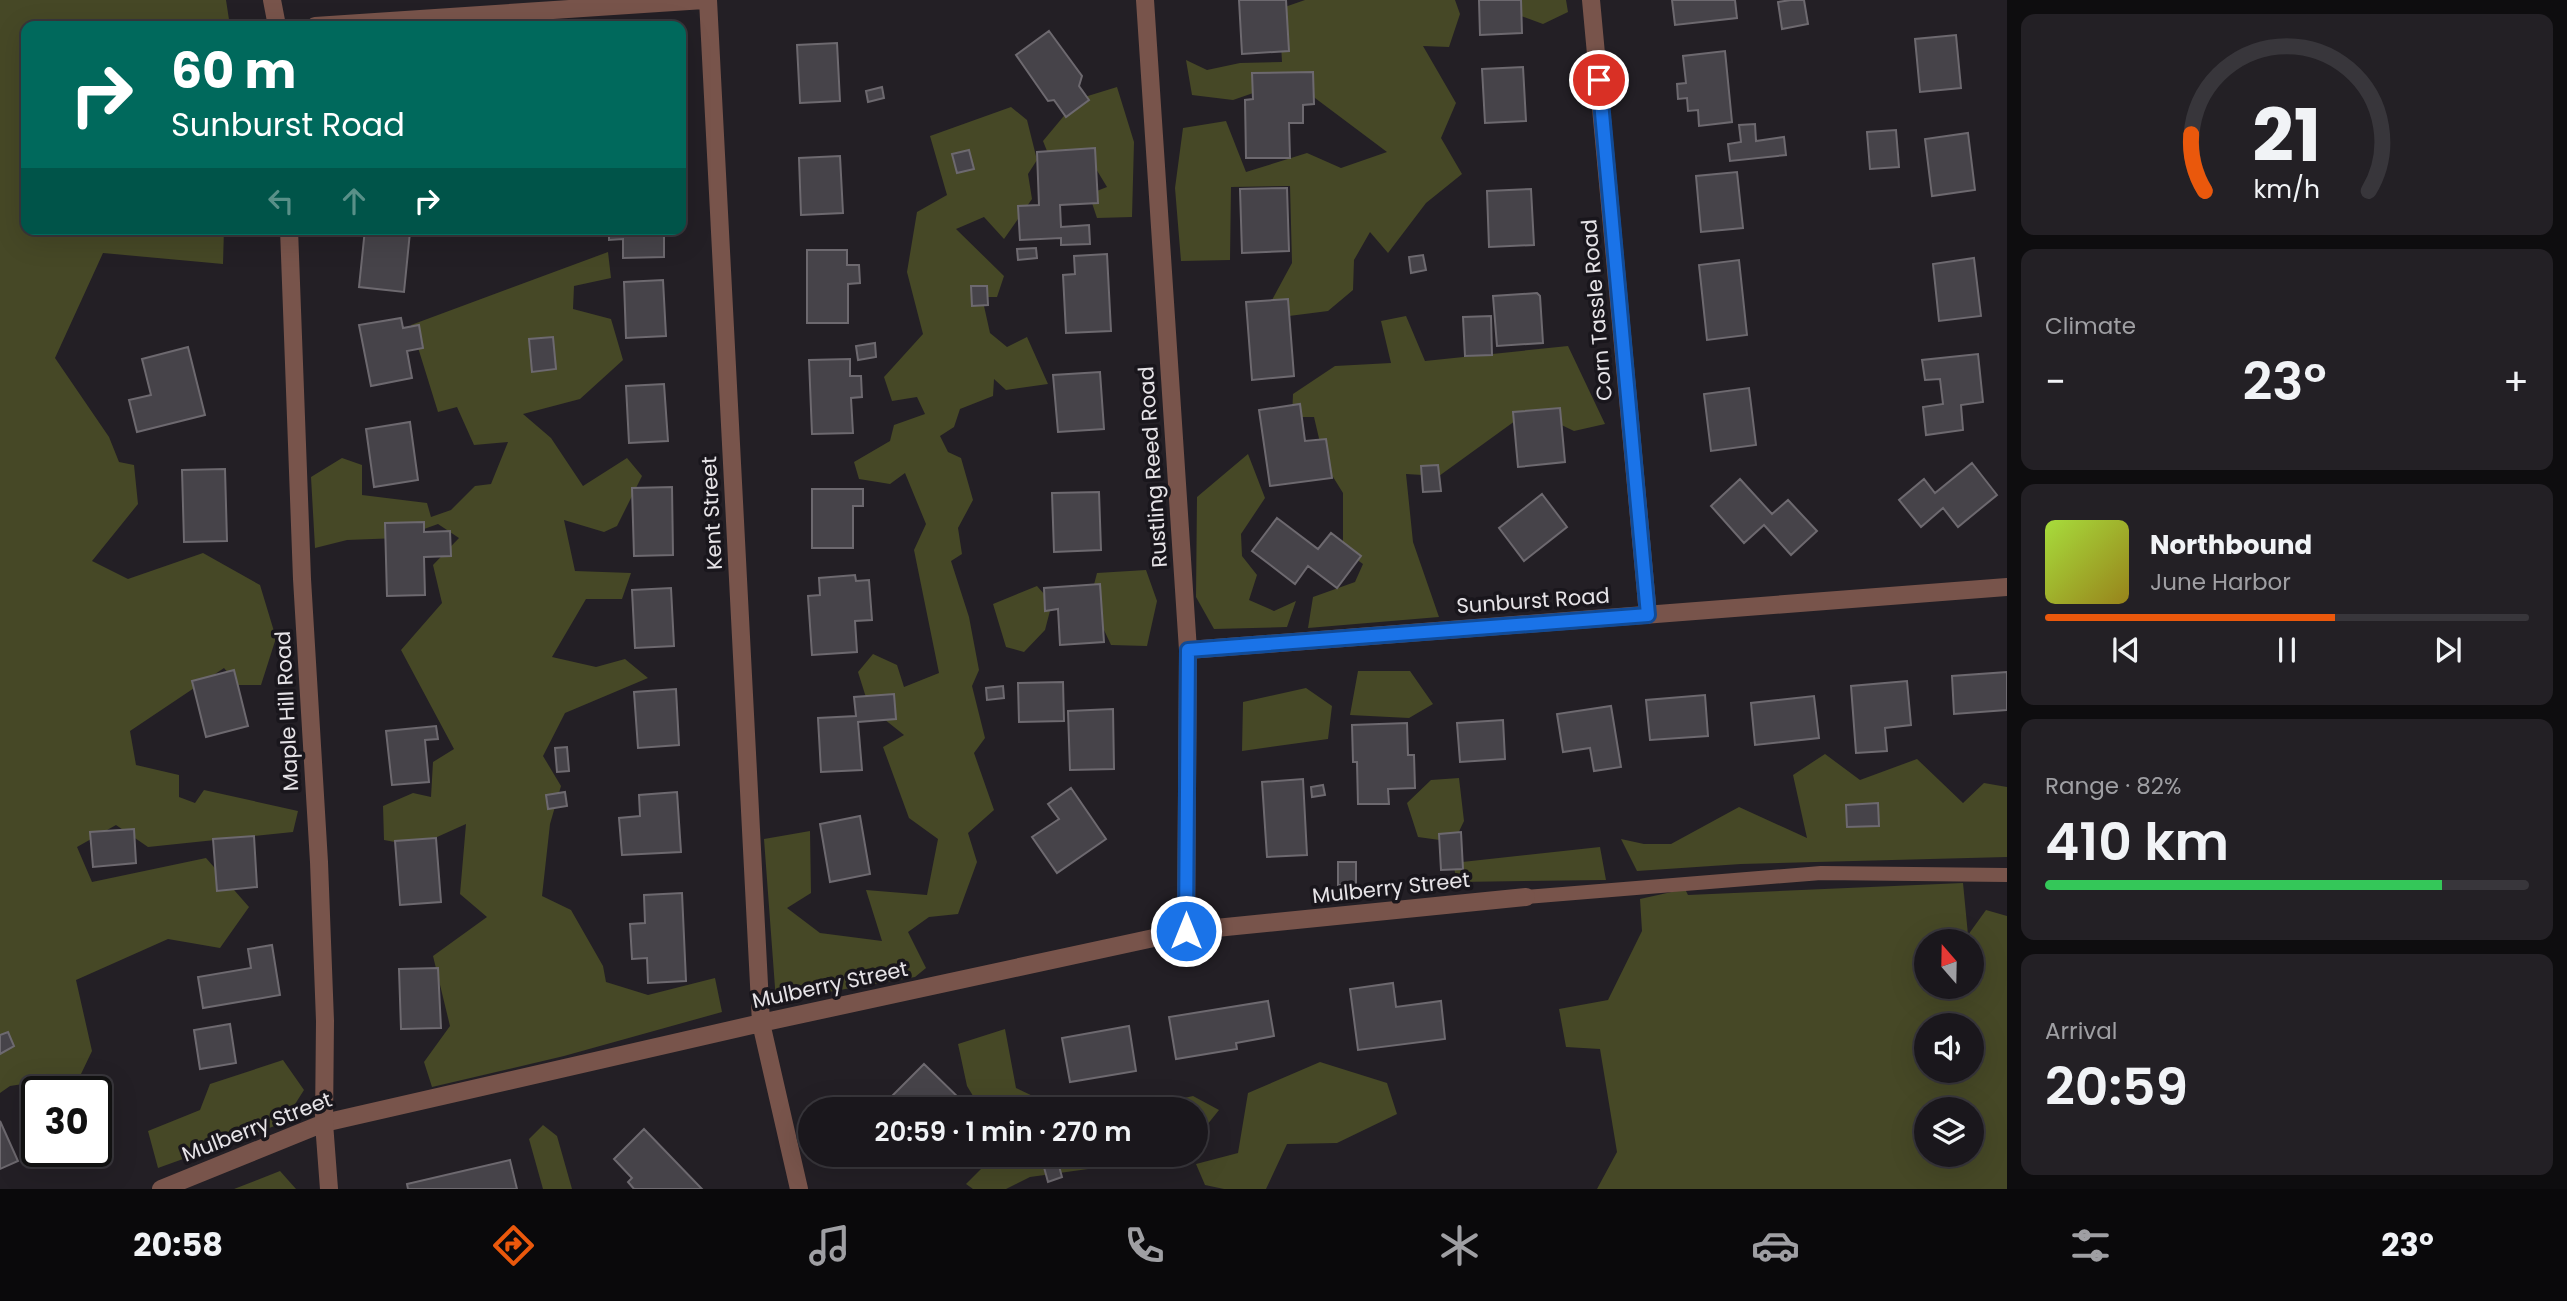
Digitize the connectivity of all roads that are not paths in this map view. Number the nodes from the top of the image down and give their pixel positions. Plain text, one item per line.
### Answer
1 (272, 0) edge
2 (706, 0) edge
3 (1146, 0) edge
4 (1591, 0) edge
5 (276, 21) edge
6 (391, 21) edge
7 (289, 235) edge
8 (2007, 587) edge
9 (1648, 615) junction
10 (1188, 650) junction
11 (2007, 875) edge
12 (1526, 897) joint
13 (1186, 931) junction
14 (761, 1023) junction
15 (324, 1123) junction
16 (160, 1189) edge
17 (329, 1189) edge
18 (799, 1189) edge

1 - 5 street
2 - 6 street
2 - 14 street, Kent Street
3 - 10 street, Rustling Reed Road
4 - 9 street, Corn Tassle Road
7 - 15 street, Maple Hill Road
8 - 9 street, Sunburst Road
9 - 10 street, Sunburst Road
10 - 13 street, Rustling Reed Road
11 - 12 lane
12 - 13 street, Mulberry Street
13 - 14 street, Mulberry Street
14 - 15 street, Mulberry Street
14 - 18 street, Kent Street
15 - 16 street, Mulberry Street
15 - 17 street, Maple Hill Road

